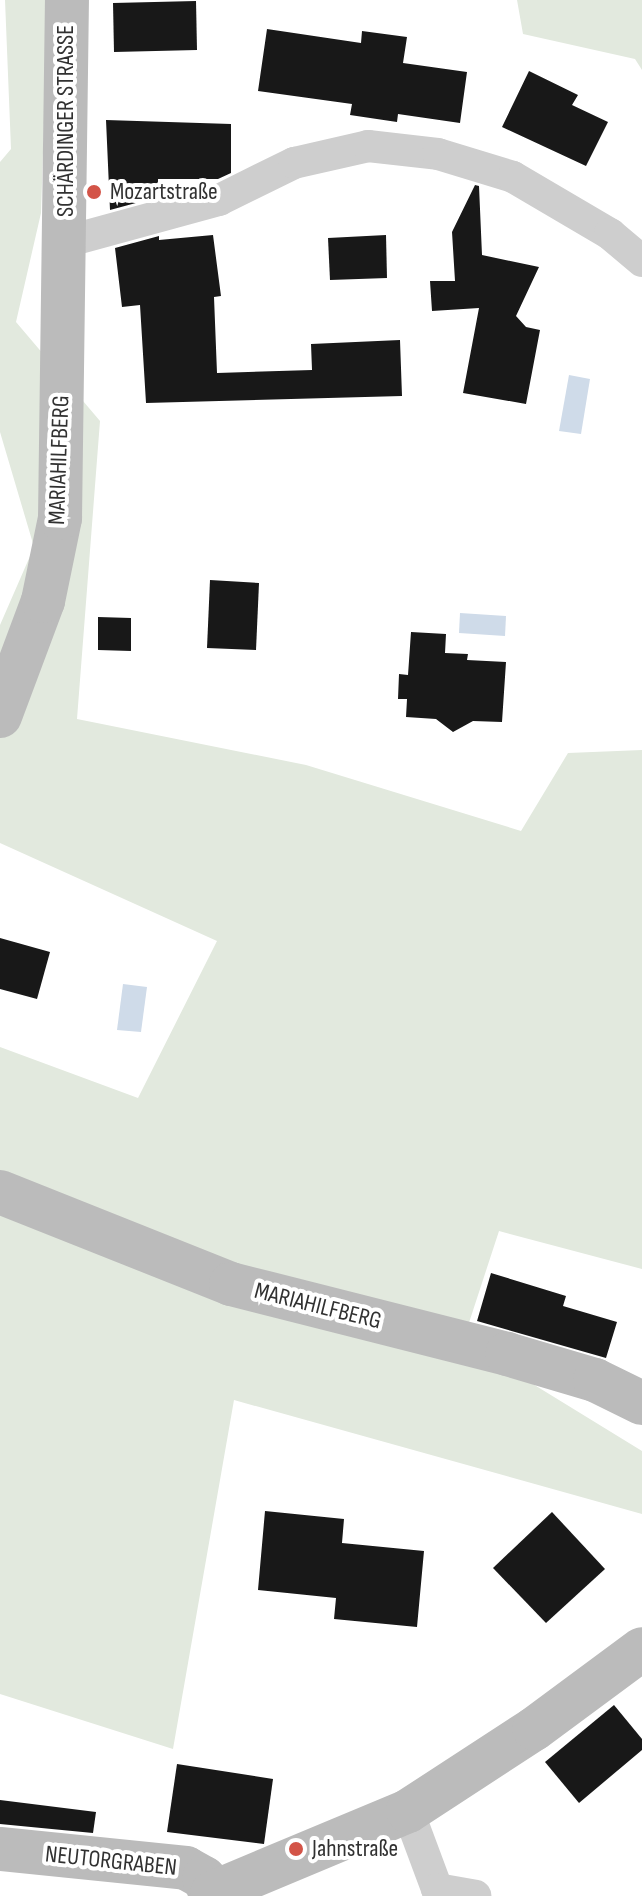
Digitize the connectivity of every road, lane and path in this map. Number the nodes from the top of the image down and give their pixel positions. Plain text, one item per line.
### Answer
1 (67, 0) edge
2 (65, 242) junction
3 (642, 261) edge
4 (0, 716) edge
5 (0, 1192) edge
6 (642, 1403) edge
7 (642, 1649) edge
8 (408, 1811) junction
9 (0, 1849) edge
10 (212, 1895) edge
11 (475, 1896) edge

1 - 2 main road, SCHÄRDINGER STRASSE
2 - 3 street
2 - 4 main road, MARIAHILFBERG
5 - 6 main road, MARIAHILFBERG
7 - 8 main road
8 - 10 main road
8 - 11 street
9 - 10 main road, NEUTORGRABEN

